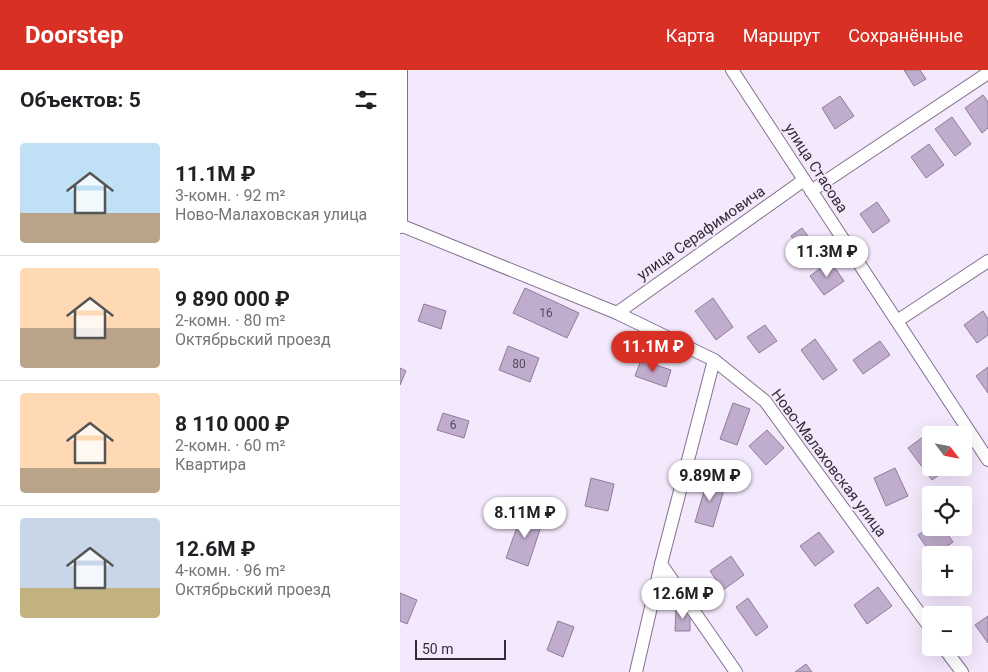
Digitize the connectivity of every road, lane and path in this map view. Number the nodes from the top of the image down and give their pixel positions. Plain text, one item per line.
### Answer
1 (401, 70) edge
2 (732, 70) edge
3 (988, 73) edge
4 (808, 185) junction
5 (400, 225) edge
6 (988, 261) edge
7 (617, 313) junction
8 (897, 321) junction
9 (714, 360) junction
10 (988, 460) edge
11 (661, 564) junction
12 (922, 618) edge
13 (950, 656) edge
14 (636, 672) edge
15 (736, 672) edge
16 (962, 672) edge

1 - 5 street
2 - 4 street, улица Стасова
3 - 4 street, улица Серафимовича
4 - 7 street, улица Серафимовича
4 - 8 street, улица Стасова
5 - 7 street, Ново-Малаховская улица
6 - 8 street
7 - 9 street, Ново-Малаховская улица
8 - 10 street, улица Стасова
9 - 11 street
9 - 12 street, Ново-Малаховская улица
11 - 14 street
11 - 15 street
13 - 16 street

